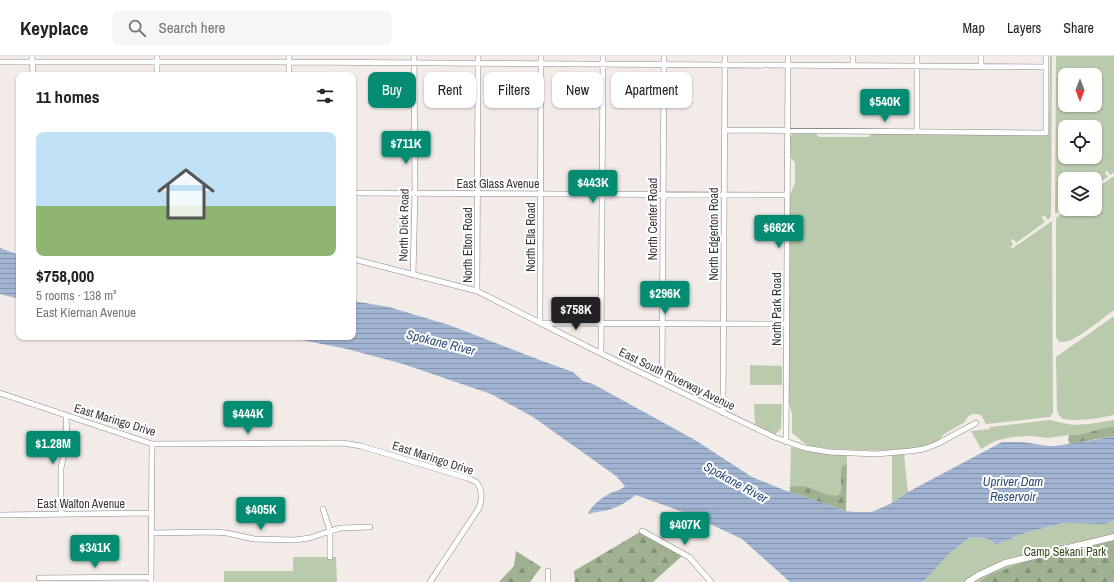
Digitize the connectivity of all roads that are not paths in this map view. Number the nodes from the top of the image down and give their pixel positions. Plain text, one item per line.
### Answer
1 (32, 56) edge
2 (289, 56) edge
3 (351, 56) edge
4 (414, 56) edge
5 (478, 56) edge
6 (541, 56) edge
7 (602, 56) edge
8 (664, 56) edge
9 (725, 56) edge
10 (788, 56) edge
11 (853, 56) edge
12 (917, 56) edge
13 (981, 56) edge
14 (1046, 56) edge
15 (157, 59) edge
16 (236, 59) edge
17 (0, 62) edge
18 (32, 62) junction
19 (289, 62) junction
20 (351, 62) junction
21 (414, 64) junction
22 (478, 64) junction
23 (541, 65) junction
24 (602, 65) junction
25 (664, 65) junction
26 (725, 65) junction
27 (788, 66) junction
28 (853, 66) junction
29 (917, 66) junction
30 (981, 67) junction
31 (1046, 67) junction
32 (33, 72) edge
33 (157, 72) edge
34 (289, 72) edge
35 (725, 130) junction
36 (787, 130) junction
37 (916, 131) junction
38 (356, 193) edge
39 (415, 193) junction
40 (478, 194) junction
41 (541, 194) junction
42 (602, 194) junction
43 (663, 194) junction
44 (724, 195) junction
45 (787, 195) junction
46 (356, 260) edge
47 (413, 274) junction
48 (478, 290) junction
49 (542, 322) junction
50 (601, 323) junction
51 (662, 324) junction
52 (724, 324) junction
53 (787, 324) junction
54 (601, 353) junction
55 (662, 382) junction
56 (0, 393) edge
57 (723, 412) junction
58 (66, 416) junction
59 (976, 423) dead end
60 (786, 442) junction
61 (152, 444) junction
62 (323, 509) dead end
63 (61, 514) junction
64 (151, 514) junction
65 (0, 515) edge
66 (370, 527) dead end
67 (330, 530) junction
68 (642, 531) dead end
69 (151, 533) junction
70 (1114, 537) edge
71 (330, 557) dead end
72 (548, 571) dead end
73 (39, 578) dead end
74 (151, 579) edge
75 (430, 582) edge
76 (548, 582) edge
77 (711, 582) edge
78 (968, 582) edge

1 - 18 street
2 - 19 street
3 - 20 street
4 - 21 street, North Dick Road
5 - 22 street, North Elton Road
6 - 23 street, North Ella Road
7 - 24 street
8 - 25 street, North Center Road
9 - 26 street, North Edgerton Road
10 - 27 street, North Park Road
11 - 28 street
12 - 29 street
13 - 30 street
14 - 31 street
15 - 16 street
15 - 18 street
15 - 33 street
16 - 19 street
17 - 18 street
18 - 32 street
19 - 20 street
19 - 34 street
20 - 21 street
21 - 22 street
21 - 39 street, North Dick Road
22 - 23 street
22 - 40 street, North Elton Road
23 - 24 street
23 - 41 street, North Ella Road
24 - 25 street
24 - 42 street
25 - 26 street
25 - 43 street, North Center Road
26 - 27 street
26 - 35 street, North Edgerton Road
27 - 28 street
27 - 36 street, North Park Road
28 - 29 street
29 - 30 street
29 - 37 street
30 - 31 street
31 - 37 street
35 - 36 street
35 - 44 street, North Edgerton Road
36 - 37 street
36 - 45 street, North Park Road
38 - 39 street, East Glass Avenue
39 - 40 street, East Glass Avenue
39 - 47 street, North Dick Road
40 - 41 street, East Glass Avenue
40 - 48 street, North Elton Road
41 - 42 street, East Glass Avenue
41 - 49 street, North Ella Road
42 - 43 street, East Glass Avenue
42 - 50 street
43 - 44 street, East Glass Avenue
43 - 51 street, North Center Road
44 - 45 street, East Glass Avenue
44 - 52 street, North Edgerton Road
45 - 53 street, North Park Road
46 - 47 street, East South Riverway Avenue
47 - 48 street, East South Riverway Avenue
48 - 49 street, East South Riverway Avenue
49 - 50 street
49 - 54 street, East South Riverway Avenue
50 - 51 street
50 - 54 street
51 - 52 street
51 - 55 street, North Center Road
52 - 53 street
52 - 57 street, North Edgerton Road
53 - 60 street, North Park Road
54 - 55 street, East South Riverway Avenue
55 - 57 street, East South Riverway Avenue
56 - 58 street, East Maringo Drive
57 - 60 street, East South Riverway Avenue
58 - 61 street, East Maringo Drive
58 - 63 street
59 - 60 street, East South Riverway Avenue
61 - 64 street
61 - 75 street, East Maringo Drive
62 - 67 street
63 - 64 street, East Walton Avenue
63 - 65 street, East Walton Avenue
64 - 69 street
66 - 67 street
67 - 69 street
67 - 71 street
68 - 77 street
69 - 74 street
70 - 78 main road
72 - 76 street
73 - 74 street

